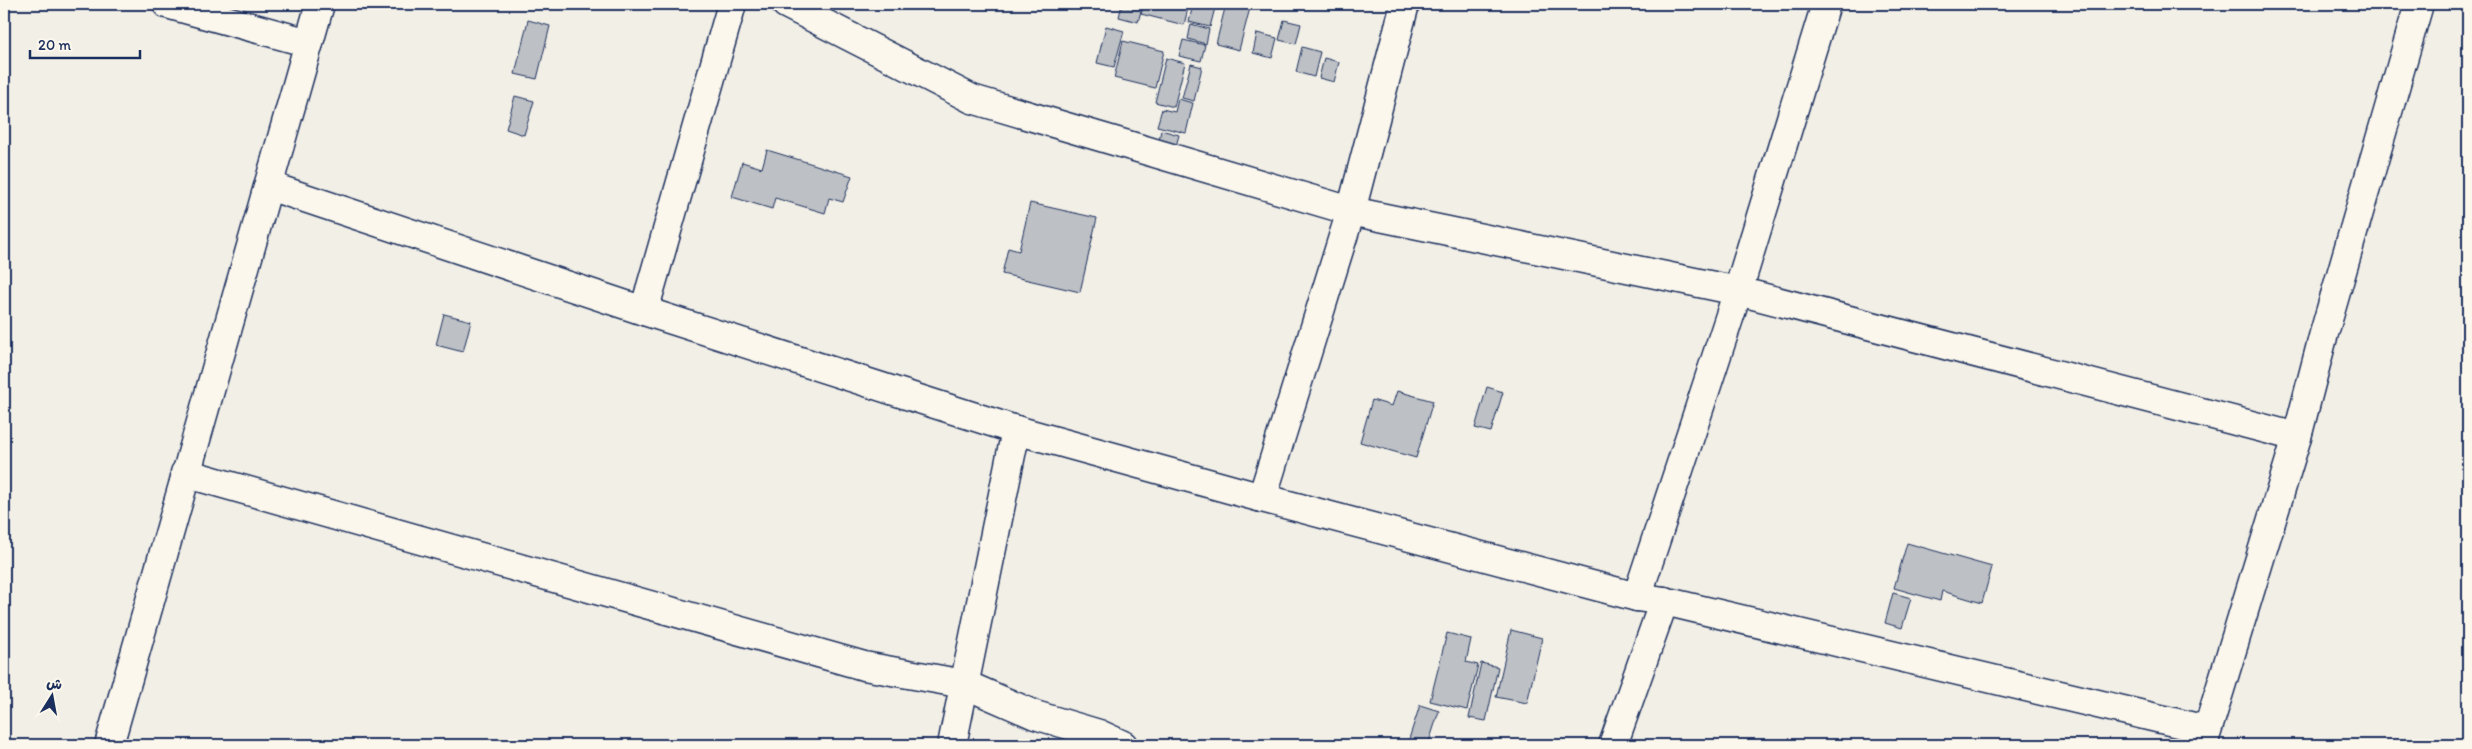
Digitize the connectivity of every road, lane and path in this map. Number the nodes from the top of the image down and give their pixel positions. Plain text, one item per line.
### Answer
1 (167, 4) edge
2 (320, 4) edge
3 (732, 4) edge
4 (786, 4) edge
5 (1405, 4) edge
6 (1826, 4) edge
7 (2416, 4) edge
8 (309, 43) junction
9 (269, 186) junction
10 (1350, 211) junction
11 (1738, 291) junction
12 (644, 311) junction
13 (1016, 430) junction
14 (2297, 437) junction
15 (184, 473) junction
16 (1262, 498) junction
17 (1637, 597) junction
18 (1664, 601) junction
19 (964, 684) junction
20 (2205, 738) edge
21 (109, 745) edge
22 (952, 745) edge
23 (1123, 745) edge
24 (1613, 745) edge

1 - 8 street
2 - 8 street
3 - 12 street
4 - 10 street
5 - 10 street
6 - 11 street
7 - 14 street
8 - 9 street
9 - 12 street
9 - 15 street
10 - 11 street
10 - 16 street
11 - 14 street
11 - 17 street
12 - 13 street
13 - 16 street
13 - 19 street
14 - 20 street
15 - 19 street
15 - 21 street
16 - 17 street
17 - 18 street
18 - 20 street
18 - 24 street
19 - 22 street
19 - 23 street

